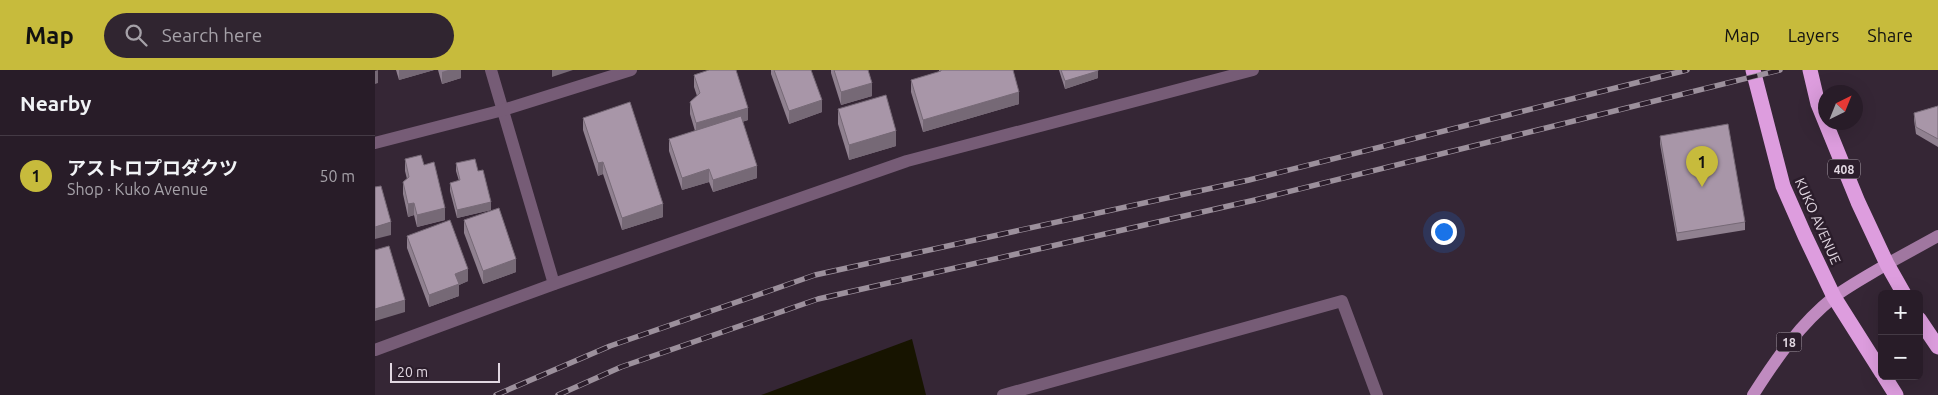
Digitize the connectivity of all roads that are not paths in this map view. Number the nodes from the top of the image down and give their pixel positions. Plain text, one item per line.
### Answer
1 (491, 70) edge
2 (631, 70) edge
3 (1253, 70) edge
4 (1753, 70) edge
5 (1810, 70) edge
6 (503, 110) junction
7 (375, 142) edge
8 (1938, 236) edge
9 (1887, 264) junction
10 (554, 284) junction
11 (1902, 290) edge
12 (1834, 297) junction
13 (1923, 325) edge
14 (1938, 347) edge
15 (375, 350) edge
16 (1878, 367) edge
17 (1887, 380) edge
18 (1003, 395) edge
19 (1377, 395) edge
20 (1753, 395) edge
21 (1896, 395) edge

1 - 6 street
2 - 6 street
3 - 10 street
4 - 12 highway, KUKO AVENUE
5 - 9 highway, 408
6 - 7 street
6 - 10 street
8 - 9 street
9 - 11 highway, 408
9 - 12 main road, 18
10 - 15 street
12 - 16 highway, KUKO AVENUE
12 - 20 main road, 18
13 - 14 highway
17 - 21 highway
18 - 19 street

